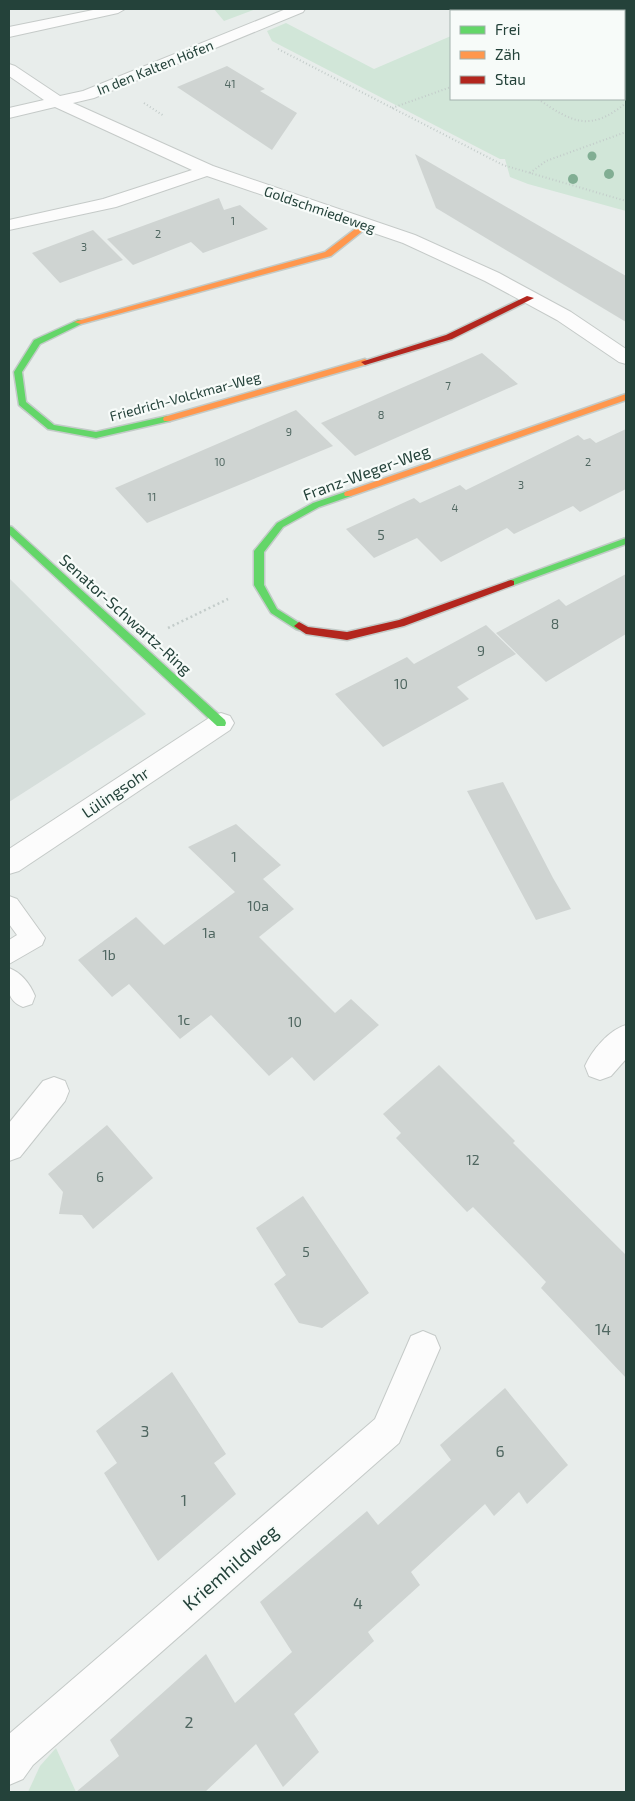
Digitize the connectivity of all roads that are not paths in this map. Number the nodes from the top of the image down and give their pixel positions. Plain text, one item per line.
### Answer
1 (118, 9) edge
2 (298, 9) edge
3 (9, 32) edge
4 (9, 69) edge
5 (59, 103) junction
6 (9, 113) edge
7 (207, 170) junction
8 (9, 225) edge
9 (366, 225) junction
10 (530, 298) junction
11 (626, 358) edge
12 (626, 397) edge
13 (9, 529) edge
14 (626, 541) edge
15 (221, 723) joint
16 (9, 863) edge
17 (9, 906) edge
18 (9, 953) edge
19 (626, 1038) edge
20 (600, 1066) dead end
21 (54, 1091) dead end
22 (9, 1146) edge
23 (423, 1348) dead end
24 (9, 1765) edge

1 - 3 street
2 - 5 street, In den Kalten Höfen
4 - 5 street, Goldschmiedeweg
5 - 6 street, In den Kalten Höfen
5 - 7 street, Goldschmiedeweg
7 - 8 street
7 - 9 street, Goldschmiedeweg
9 - 10 street, Goldschmiedeweg
9 - 10 street, Friedrich-Volckmar-Weg
10 - 11 street, Goldschmiedeweg
12 - 14 street, Franz-Weger-Weg
13 - 15 street, Senator-Schwartz-Ring
15 - 16 street, Lülingsohr
17 - 18 lane
19 - 20 street
21 - 22 street
23 - 24 street, Kriemhildweg

